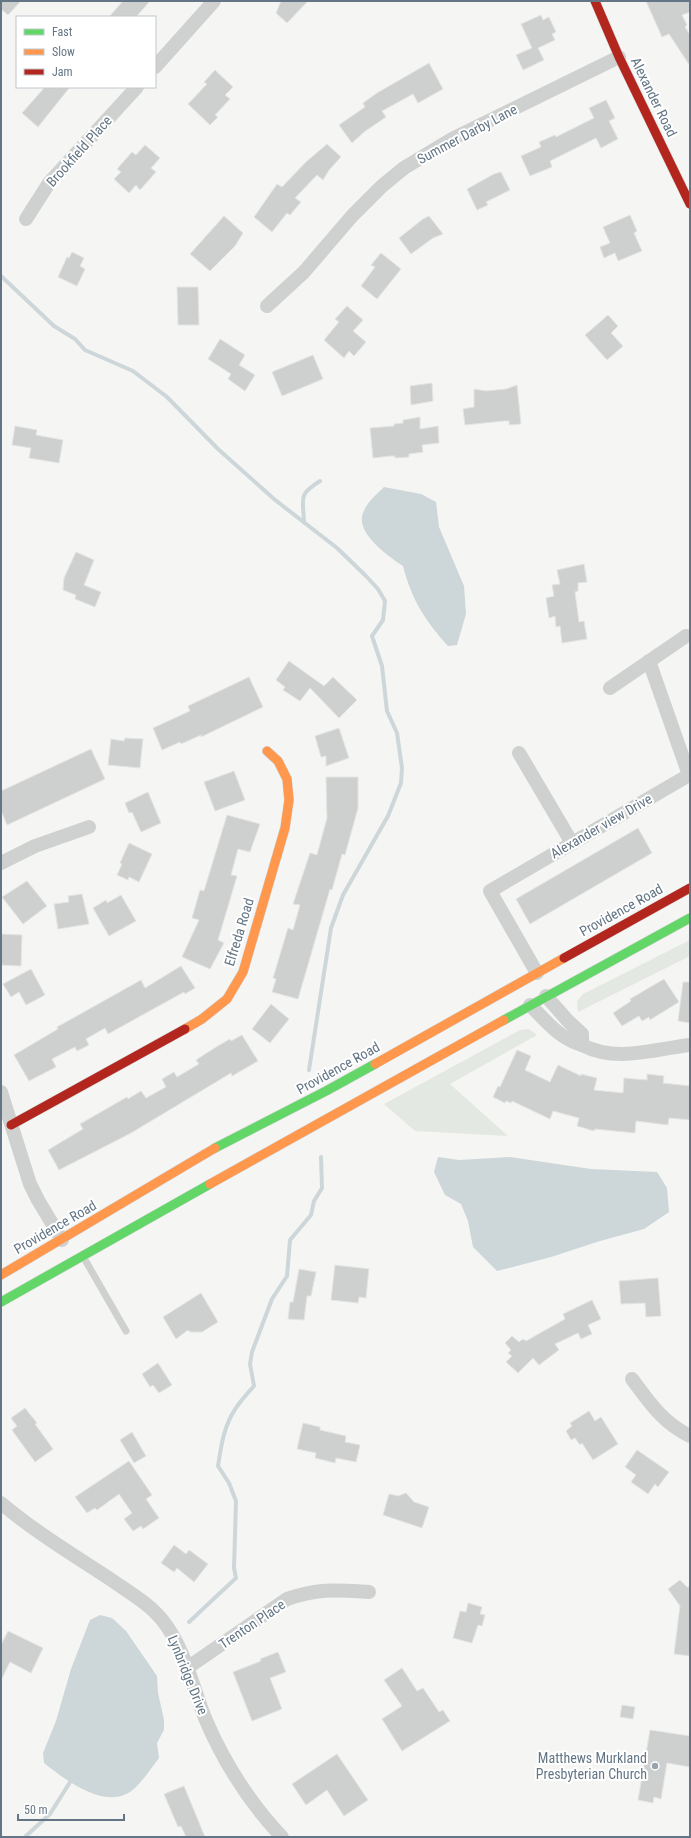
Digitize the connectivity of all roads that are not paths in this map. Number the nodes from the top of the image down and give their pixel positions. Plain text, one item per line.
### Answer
1 (214, 1) edge
2 (594, 1) edge
3 (619, 58) junction
4 (156, 66) edge
5 (136, 88) edge
6 (690, 204) edge
7 (26, 219) dead end
8 (267, 306) dead end
9 (686, 636) dead end
10 (649, 661) junction
11 (610, 688) dead end
12 (267, 751) dead end
13 (519, 753) dead end
14 (89, 827) dead end
15 (572, 843) junction
16 (1, 863) edge
17 (690, 888) edge
18 (690, 918) edge
19 (537, 973) junction
20 (546, 996) junction
21 (530, 1005) junction
22 (582, 1045) junction
23 (690, 1045) edge
24 (1, 1092) edge
25 (11, 1126) junction
26 (62, 1240) junction
27 (83, 1256) junction
28 (1, 1275) edge
29 (1, 1302) edge
30 (126, 1331) dead end
31 (632, 1378) dead end
32 (690, 1436) edge
33 (1, 1502) edge
34 (369, 1592) dead end
35 (187, 1668) junction
36 (282, 1837) edge

1 - 4 street
2 - 3 main road, Alexander Road
3 - 6 main road, Alexander Road
3 - 8 street, Summer Darby Lane
5 - 7 street, Brookfield Place
9 - 10 street
10 - 11 street
10 - 15 street, Alexander view Drive
12 - 25 main road, Elfreda Road
13 - 15 street
14 - 16 street
15 - 19 street, Alexander view Drive
17 - 19 main road, Providence Road
18 - 20 main road
19 - 26 main road, Providence Road
20 - 21 main road
20 - 22 street
21 - 22 street
21 - 27 main road
22 - 23 street
24 - 25 street
25 - 26 street
26 - 28 main road, Providence Road
27 - 29 main road
27 - 30 lane
31 - 32 street
33 - 35 street, Lynbridge Drive
34 - 35 street, Trenton Place
35 - 36 street, Lynbridge Drive

